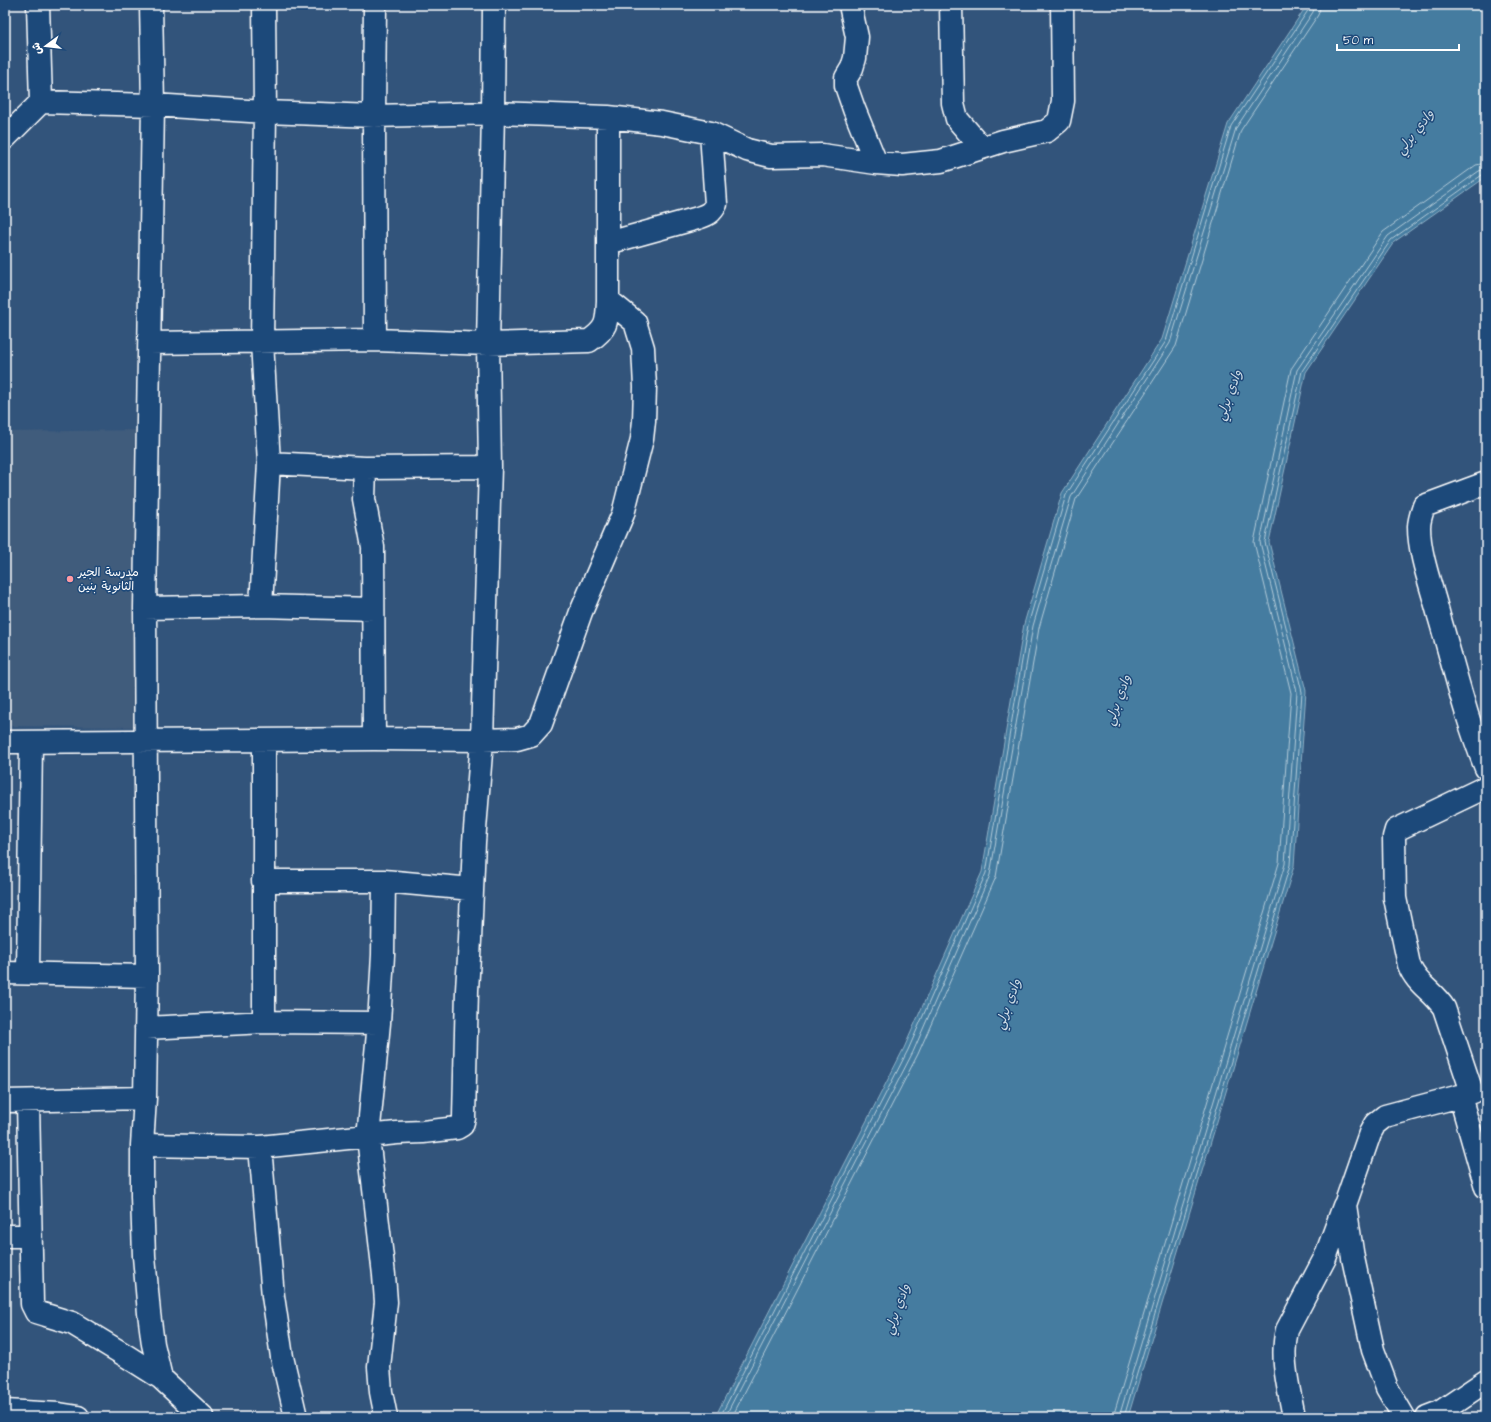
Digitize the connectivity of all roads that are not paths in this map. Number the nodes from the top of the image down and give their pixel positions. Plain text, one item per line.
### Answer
1 (38, 5) edge
2 (151, 5) edge
3 (264, 5) edge
4 (375, 5) edge
5 (494, 5) edge
6 (850, 5) edge
7 (951, 5) edge
8 (1062, 5) edge
9 (41, 102) junction
10 (153, 104) junction
11 (265, 112) junction
12 (493, 113) junction
13 (374, 116) junction
14 (608, 118) junction
15 (712, 133) junction
16 (5, 138) edge
17 (982, 148) junction
18 (876, 163) junction
19 (608, 243) junction
20 (608, 300) junction
21 (375, 340) junction
22 (262, 342) junction
23 (150, 343) junction
24 (488, 344) junction
25 (269, 462) junction
26 (490, 467) junction
27 (365, 468) junction
28 (1486, 483) edge
29 (261, 606) junction
30 (145, 608) junction
31 (373, 608) junction
32 (374, 739) junction
33 (264, 740) junction
34 (482, 740) junction
35 (5, 742) edge
36 (31, 742) junction
37 (144, 742) junction
38 (1486, 768) edge
39 (1486, 787) edge
40 (264, 881) junction
41 (384, 881) junction
42 (472, 889) junction
43 (5, 973) edge
44 (28, 973) junction
45 (147, 976) junction
46 (264, 1022) junction
47 (379, 1023) junction
48 (146, 1028) junction
49 (1473, 1092) edge
50 (145, 1098) junction
51 (5, 1101) edge
52 (28, 1101) junction
53 (368, 1137) junction
54 (142, 1145) junction
55 (260, 1147) junction
56 (1486, 1187) edge
57 (1345, 1205) junction
58 (5, 1236) edge
59 (30, 1236) junction
60 (161, 1378) junction
61 (1486, 1381) edge
62 (5, 1411) edge
63 (78, 1417) edge
64 (203, 1417) edge
65 (296, 1417) edge
66 (386, 1417) edge
67 (1294, 1417) edge
68 (1404, 1417) edge
69 (1427, 1417) edge

1 - 9 street
2 - 10 street
3 - 11 street
4 - 13 street
5 - 12 street
6 - 18 street
7 - 17 street
8 - 17 street
9 - 10 street
9 - 16 street
10 - 11 street
10 - 23 street
11 - 13 street
11 - 22 street
12 - 13 street
12 - 14 street
12 - 24 street
13 - 21 street
14 - 15 street
14 - 19 street
15 - 18 street
15 - 19 street
17 - 18 street
19 - 20 street
20 - 24 street
20 - 34 street
21 - 22 street
21 - 24 street
22 - 23 street
22 - 25 street
23 - 30 street
24 - 26 street
25 - 27 street
25 - 29 street
26 - 27 street
26 - 34 street
27 - 31 street
28 - 38 street
29 - 30 street
29 - 31 street
30 - 37 street
31 - 32 street
32 - 33 street
32 - 34 street
33 - 37 street
33 - 40 street
34 - 42 street
35 - 36 street
36 - 37 street
36 - 44 street
37 - 45 street
39 - 49 street
40 - 41 street
40 - 46 street
41 - 42 street
41 - 47 street
42 - 53 street
43 - 44 street
44 - 45 street
45 - 48 street
46 - 47 street
46 - 48 street
47 - 53 street
48 - 50 street
49 - 56 street
49 - 57 street
50 - 52 street
50 - 54 street
51 - 52 street
52 - 59 street
53 - 55 street
53 - 66 street
54 - 55 street
54 - 60 street
55 - 65 street
57 - 67 street
57 - 68 street
58 - 59 street
59 - 60 street
60 - 64 street
61 - 69 street
62 - 63 street

